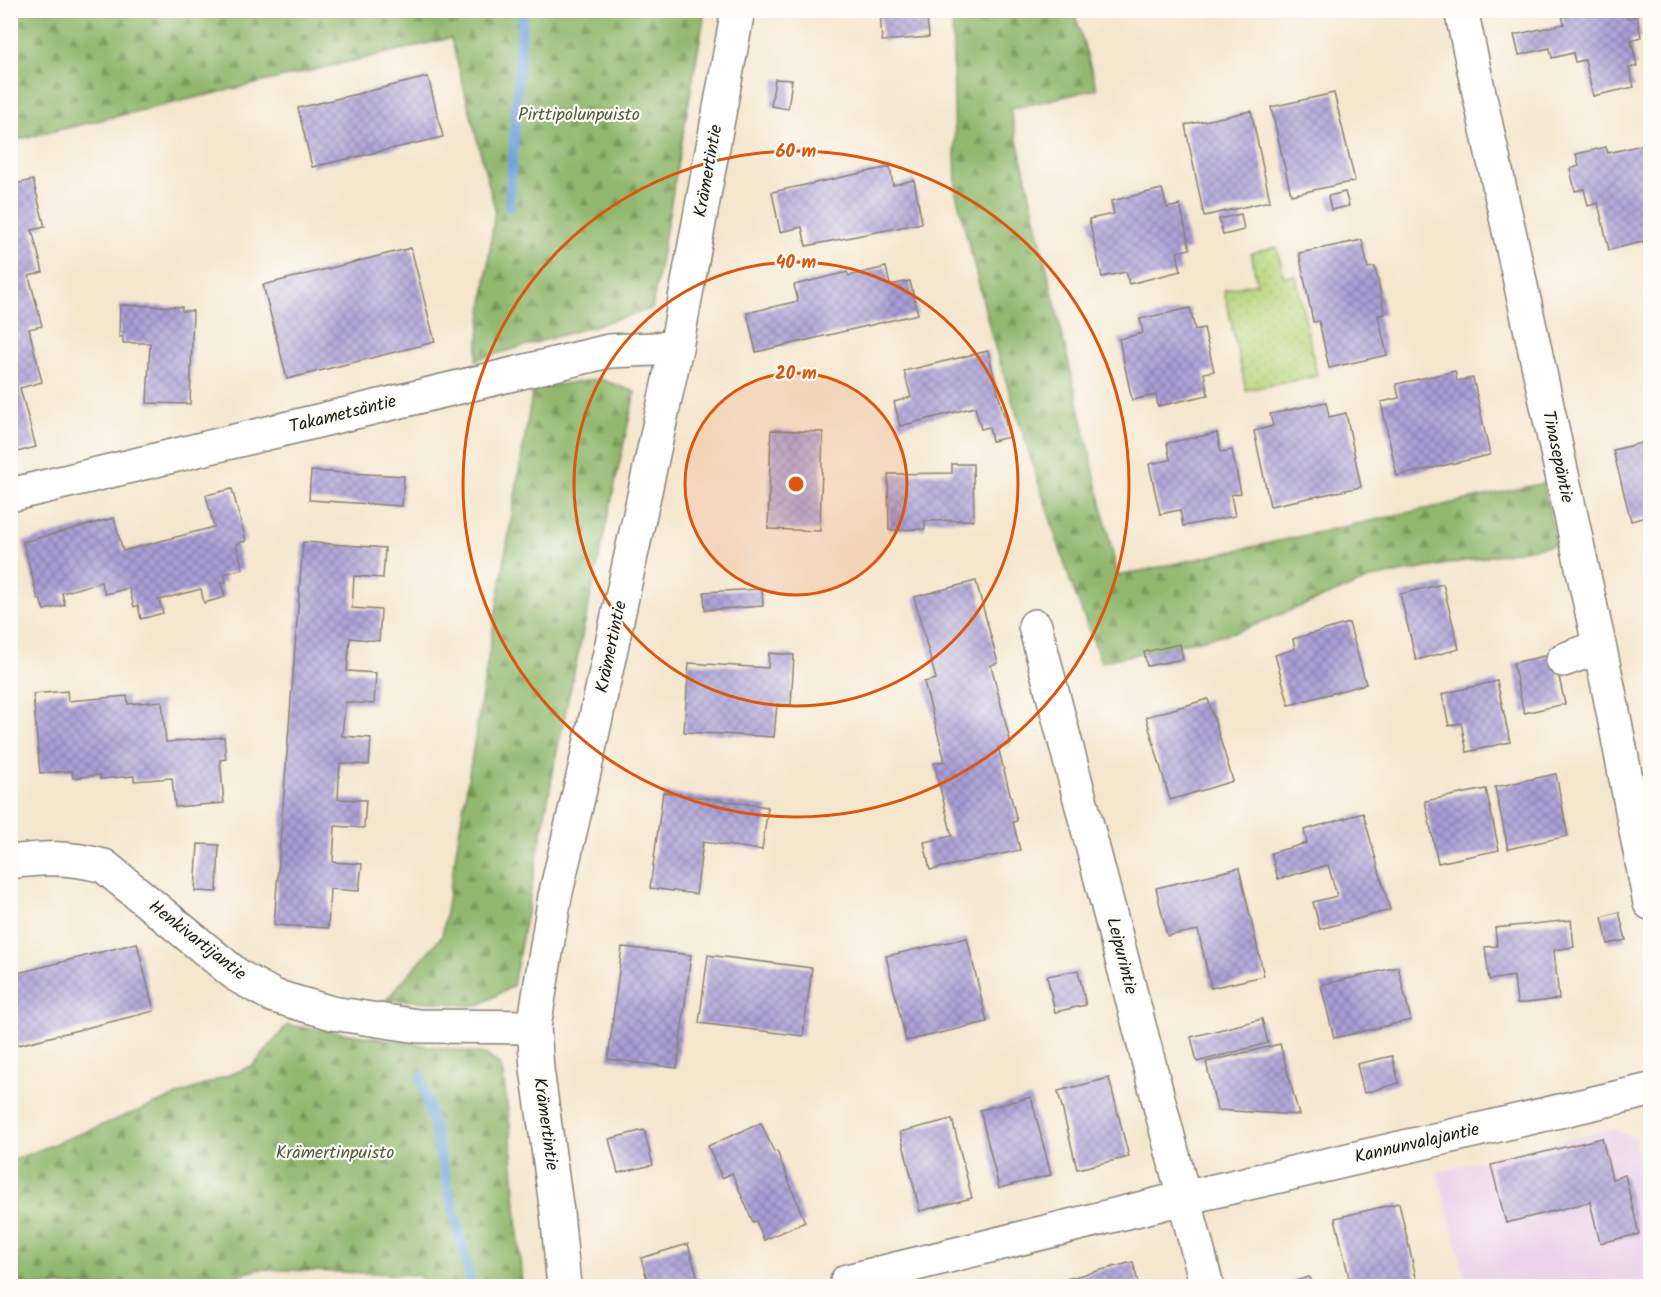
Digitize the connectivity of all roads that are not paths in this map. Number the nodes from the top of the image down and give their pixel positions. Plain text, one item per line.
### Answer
1 (738, 10) edge
2 (1461, 10) edge
3 (676, 348) junction
4 (10, 495) edge
5 (1035, 626) dead end
6 (1599, 647) junction
7 (1563, 660) dead end
8 (10, 862) edge
9 (1650, 903) edge
10 (534, 1027) junction
11 (1650, 1090) edge
12 (1184, 1198) junction
13 (848, 1281) dead end
14 (564, 1287) edge
15 (1207, 1287) edge

1 - 3 street, Krämertintie
2 - 6 street, Tinasepäntie
3 - 4 street, Takametsäntie
3 - 10 street, Krämertintie
5 - 12 street, Leipurintie
6 - 7 street
6 - 9 street, Tinasepäntie
8 - 10 street, Henkivartijantie
10 - 14 street, Krämertintie
11 - 12 street, Kannunvalajantie
12 - 13 street, Kannunvalajantie
12 - 15 street, Leipurintie

